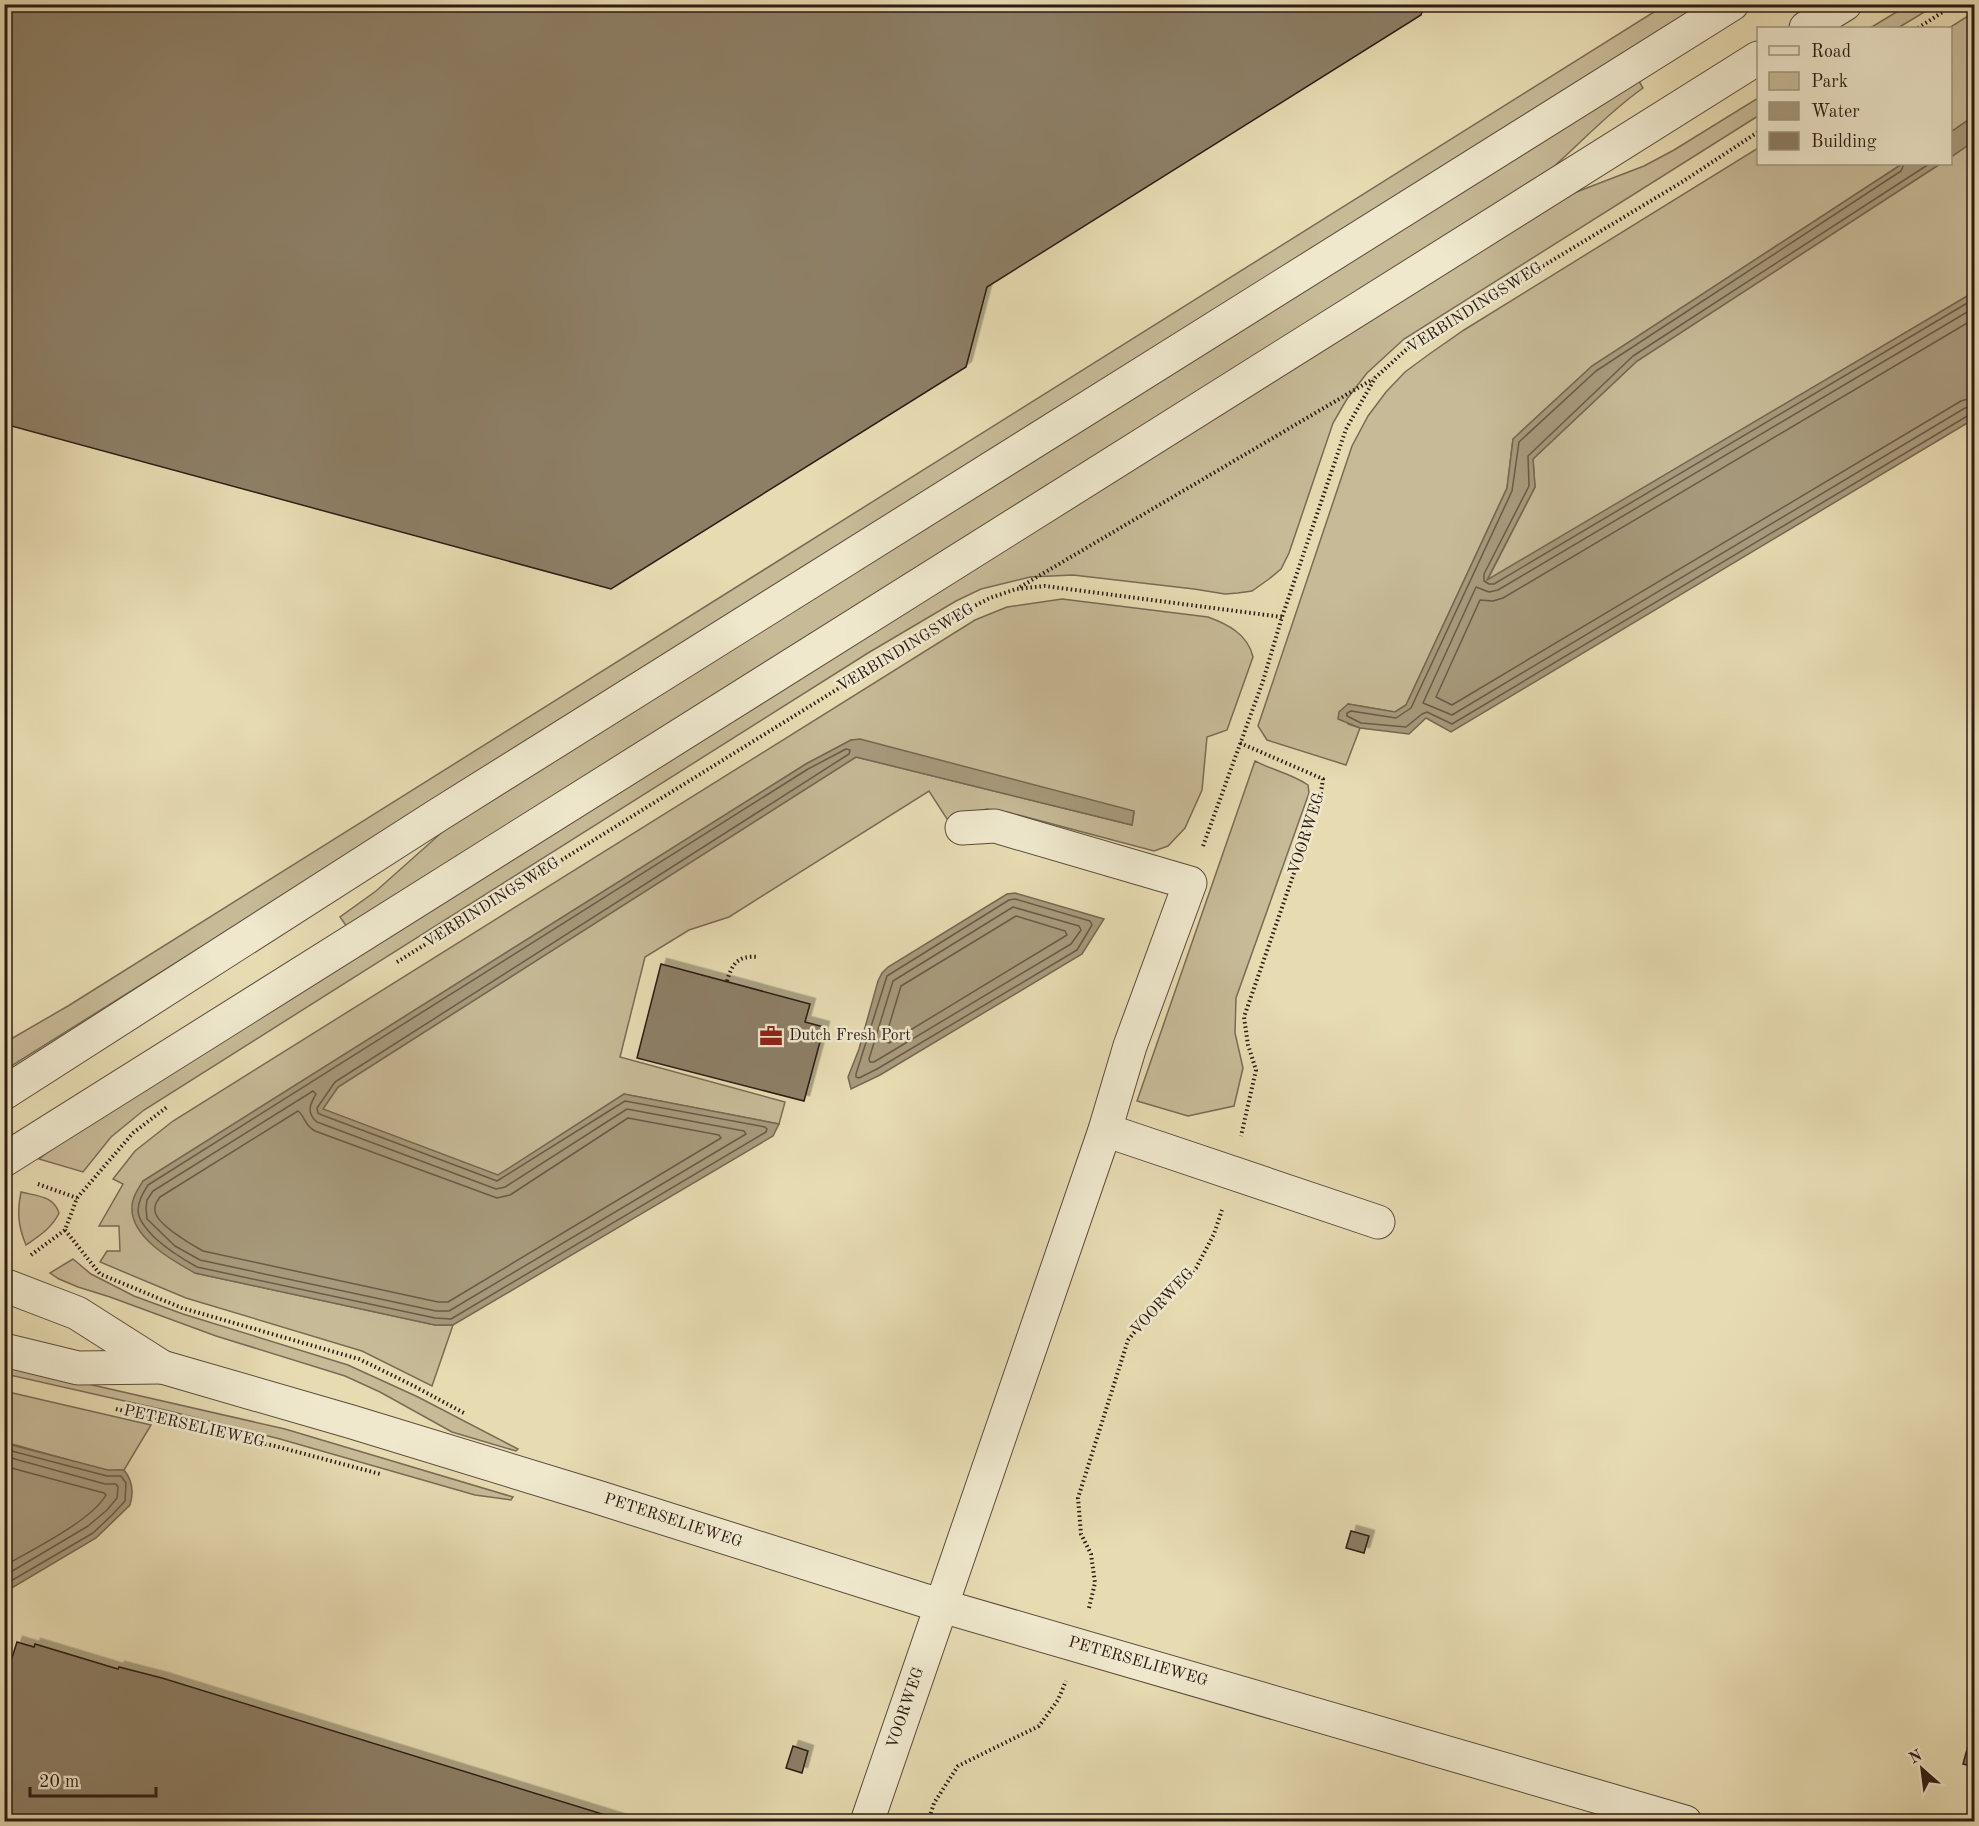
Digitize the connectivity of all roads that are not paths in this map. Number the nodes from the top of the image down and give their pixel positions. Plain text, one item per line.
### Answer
1 (1732, 4) edge
2 (1845, 4) edge
3 (1808, 27) edge
4 (1757, 59) edge
5 (962, 828) dead end
6 (4, 1093) edge
7 (1105, 1131) junction
8 (4, 1160) edge
9 (1378, 1222) dead end
10 (4, 1285) edge
11 (4, 1350) edge
12 (162, 1367) junction
13 (942, 1606) junction
14 (867, 1821) edge
15 (1685, 1821) edge

1 - 6 street
2 - 3 street
4 - 8 street
5 - 7 street, VOORWEG
7 - 9 street
7 - 13 street, VOORWEG
10 - 12 street, PETERSELIEWEG
11 - 12 street, PETERSELIEWEG
12 - 13 street, PETERSELIEWEG
13 - 14 street, VOORWEG
13 - 15 street, PETERSELIEWEG

